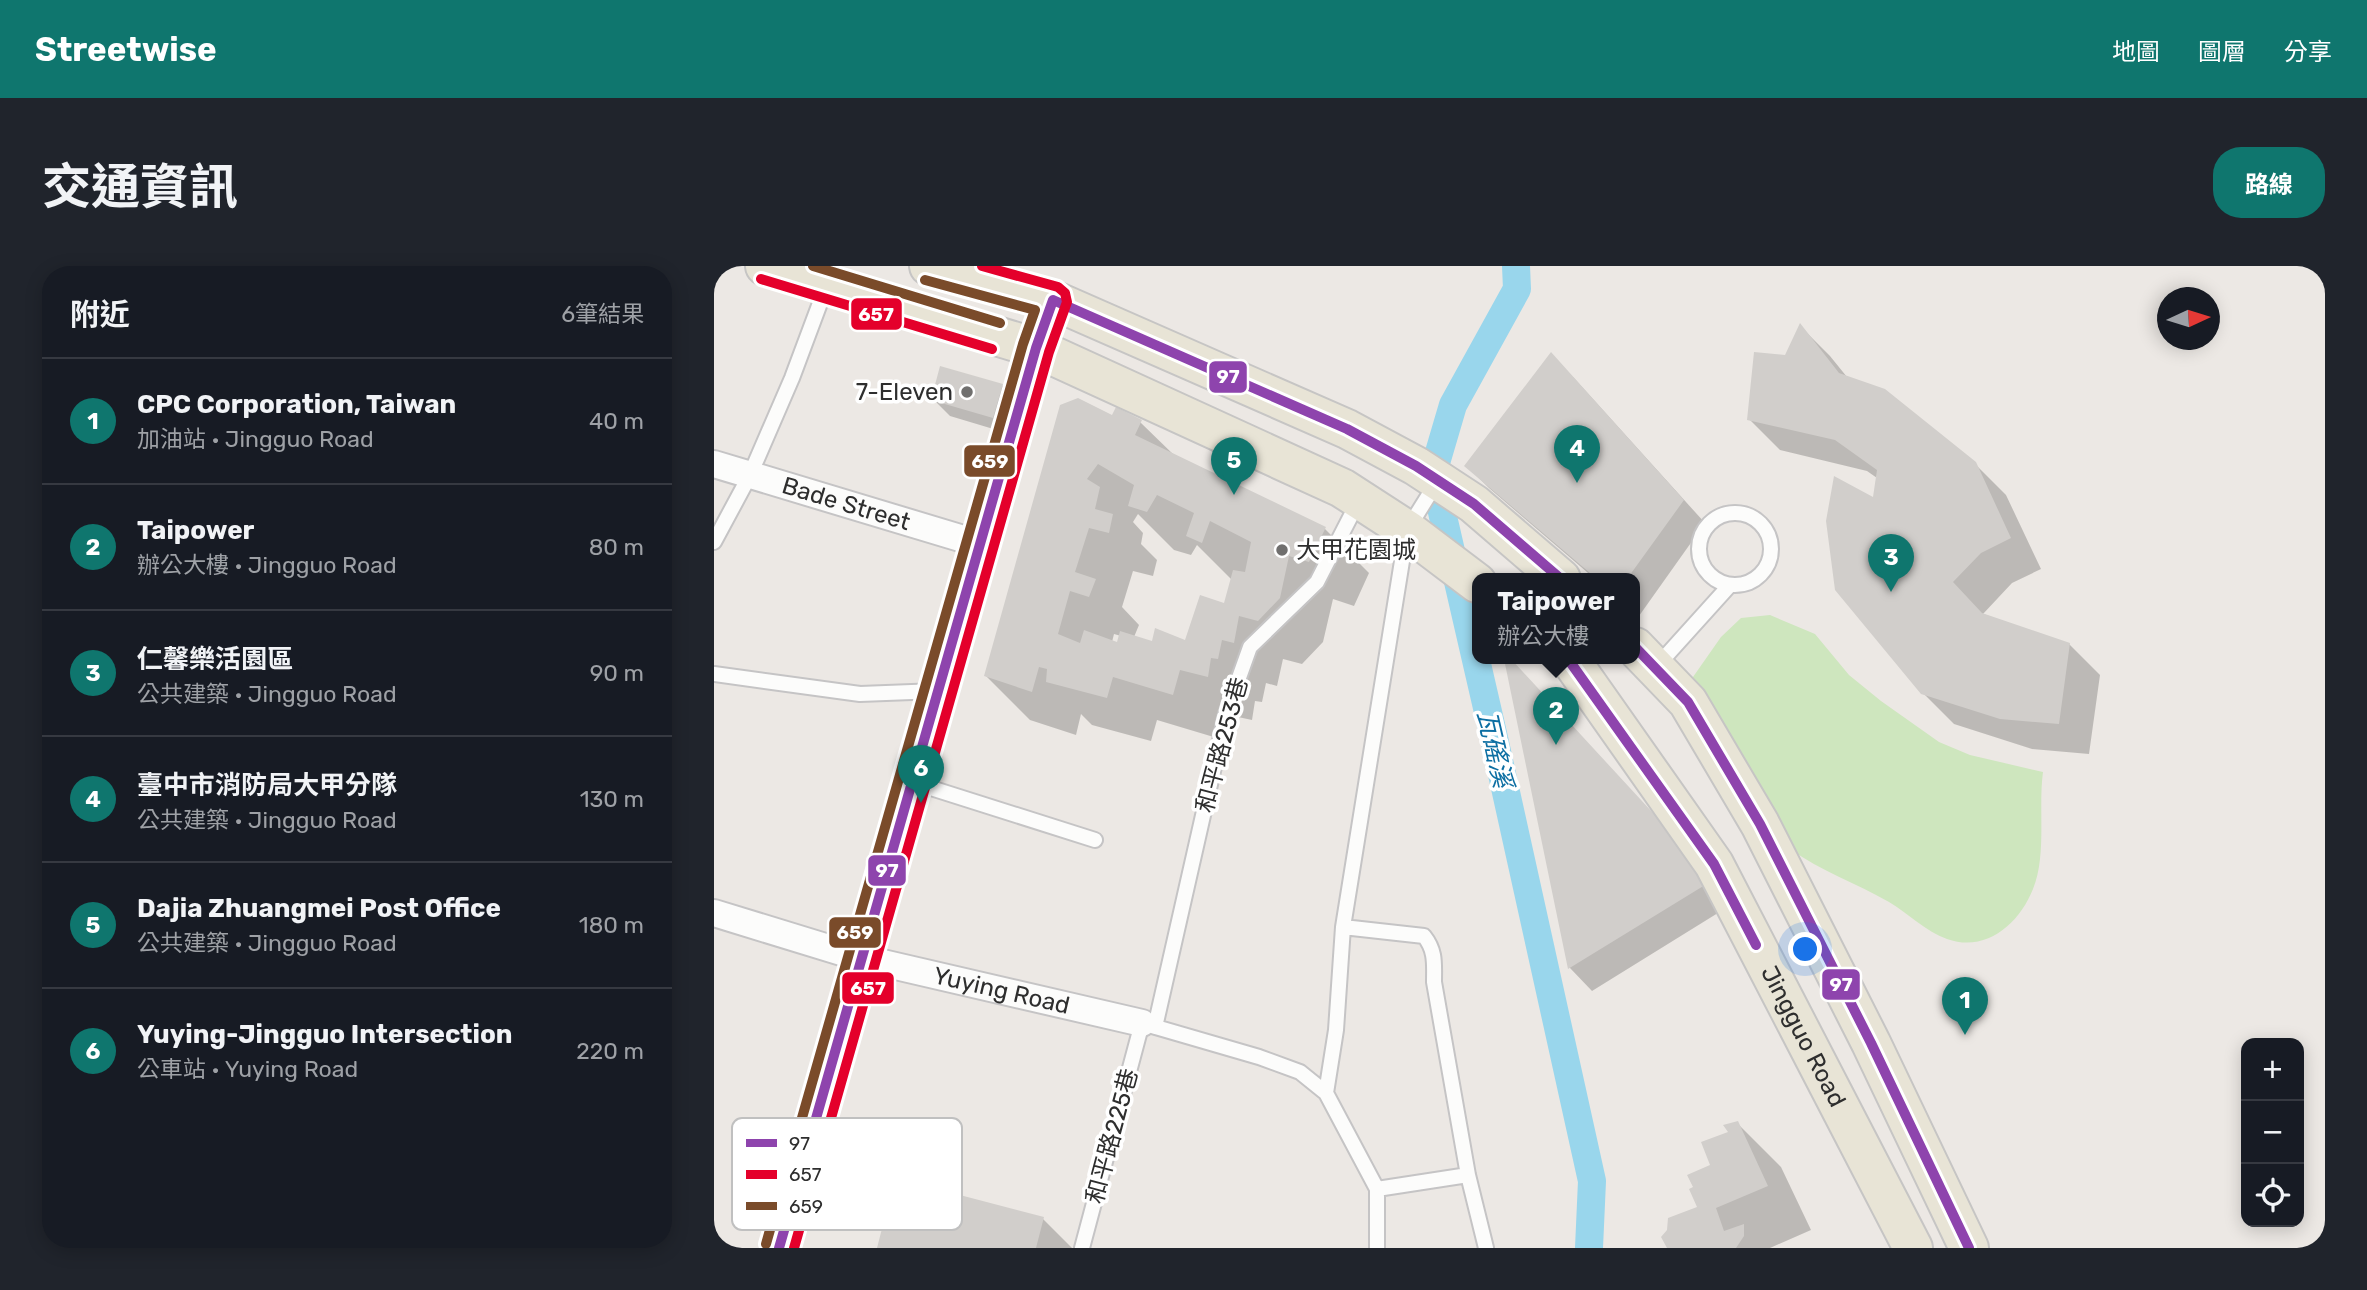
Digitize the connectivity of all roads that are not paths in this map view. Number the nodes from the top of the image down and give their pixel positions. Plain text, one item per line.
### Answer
1 (765, 266) edge
2 (929, 266) edge
3 (826, 285) junction
4 (1053, 300) junction
5 (1036, 348) junction
6 (714, 464) edge
7 (1427, 473) junction
8 (750, 475) junction
9 (1360, 498) junction
10 (1421, 540) junction
11 (714, 542) edge
12 (980, 544) junction
13 (1554, 573) edge
14 (1472, 579) edge
15 (1730, 585) junction
16 (1645, 658) edge
17 (1573, 664) edge
18 (714, 674) edge
19 (938, 691) junction
20 (912, 782) junction
21 (1095, 840) dead end
22 (714, 913) edge
23 (1343, 927) junction
24 (861, 958) junction
25 (1149, 1025) junction
26 (1326, 1093) junction
27 (816, 1118) edge
28 (1468, 1175) junction
29 (1377, 1189) junction
30 (784, 1230) edge
31 (779, 1248) edge
32 (1082, 1248) edge
33 (1377, 1248) edge
34 (1486, 1248) edge
35 (1913, 1248) edge
36 (1969, 1248) edge

1 - 3 main road
2 - 4 main road
3 - 5 main road
3 - 8 lane
4 - 5 street
4 - 7 main road
5 - 9 main road
5 - 12 street
6 - 8 street, Bade Street
7 - 10 lane
7 - 13 main road
8 - 11 lane
8 - 12 street, Bade Street
9 - 10 main road
9 - 25 lane, 和平路253巷
10 - 14 main road
10 - 23 lane
12 - 19 street
15 - 15 lane
15 - 16 lane
16 - 36 main road
17 - 35 main road, Jingguo Road
18 - 19 lane
19 - 20 street
20 - 21 lane
20 - 24 street
22 - 24 street, Yuying Road
23 - 26 lane
23 - 28 lane
24 - 25 street, Yuying Road
24 - 27 street
25 - 26 lane
25 - 32 lane, 和平路225巷
26 - 29 lane
28 - 29 lane
28 - 34 lane
29 - 33 lane
30 - 31 street

